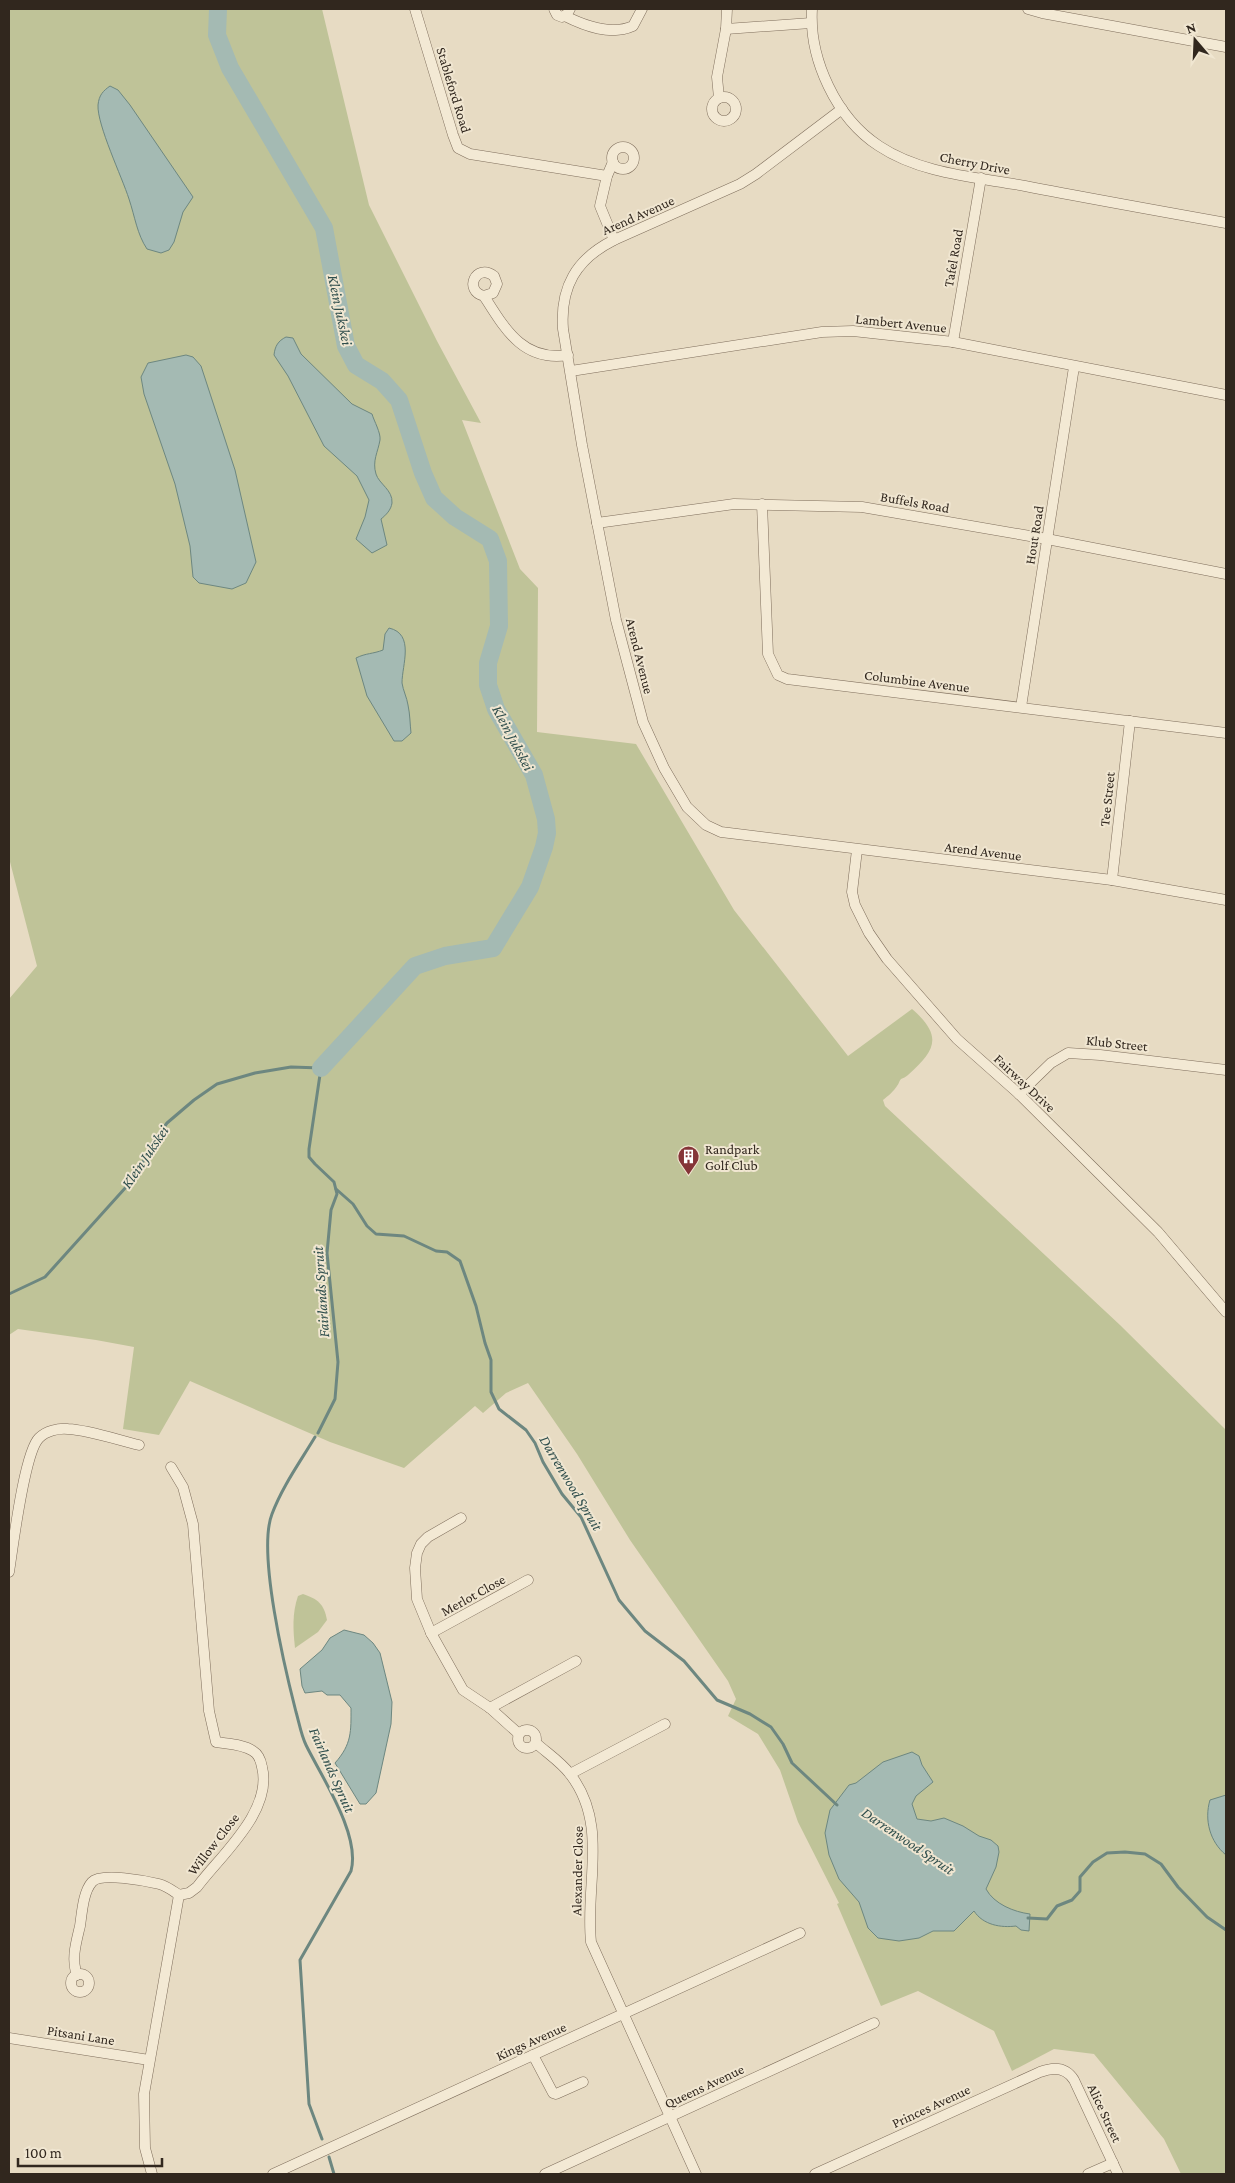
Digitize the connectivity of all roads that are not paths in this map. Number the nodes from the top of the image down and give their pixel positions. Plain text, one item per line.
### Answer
1 (415, 9) edge
2 (554, 9) edge
3 (642, 9) edge
4 (727, 9) edge
5 (812, 9) edge
6 (1028, 9) edge
7 (567, 12) edge
8 (811, 23) junction
9 (726, 29) junction
10 (1226, 47) edge
11 (719, 98) dead end
12 (842, 109) junction
13 (613, 162) dead end
14 (606, 176) junction
15 (981, 178) junction
16 (1226, 223) edge
17 (614, 240) junction
18 (484, 296) dead end
19 (953, 342) junction
20 (568, 355) junction
21 (1074, 366) junction
22 (571, 371) junction
23 (1226, 394) edge
24 (762, 504) junction
25 (597, 523) junction
26 (1047, 540) junction
27 (1226, 574) edge
28 (1021, 707) junction
29 (1130, 721) junction
30 (1226, 732) edge
31 (857, 850) junction
32 (1112, 880) junction
33 (1226, 900) edge
34 (1226, 1070) edge
35 (1019, 1094) junction
36 (1226, 1312) edge
37 (139, 1445) dead end
38 (171, 1466) dead end
39 (461, 1518) dead end
40 (9, 1572) edge
41 (528, 1580) dead end
42 (431, 1633) junction
43 (576, 1661) dead end
44 (490, 1708) junction
45 (665, 1724) dead end
46 (570, 1774) junction
47 (179, 1895) junction
48 (800, 1933) dead end
49 (77, 1975) dead end
50 (624, 2014) junction
51 (874, 2023) dead end
52 (9, 2038) edge
53 (533, 2055) junction
54 (149, 2060) junction
55 (1060, 2068) joint
56 (583, 2082) dead end
57 (670, 2117) junction
58 (1113, 2163) junction
59 (152, 2174) edge
60 (273, 2174) edge
61 (545, 2174) edge
62 (696, 2174) edge
63 (815, 2174) edge
64 (1088, 2174) edge
65 (1118, 2174) edge

1 - 14 street, Stableford Road
2 - 7 street
3 - 7 street
4 - 9 street
5 - 8 street, Cherry Drive
6 - 10 street
8 - 9 street
8 - 12 street, Cherry Drive
9 - 11 street
12 - 15 street, Cherry Drive
12 - 17 street, Arend Avenue
13 - 14 street
14 - 17 street
15 - 16 street, Cherry Drive
15 - 19 street, Tafel Road
17 - 20 street, Arend Avenue
18 - 20 street
19 - 21 street, Lambert Avenue
19 - 22 street, Lambert Avenue
20 - 22 street, Arend Avenue
21 - 23 street, Lambert Avenue
21 - 26 street, Hout Road
22 - 25 street, Arend Avenue
24 - 25 street, Buffels Road
24 - 26 street, Buffels Road
24 - 28 street, Columbine Avenue
25 - 31 street, Arend Avenue
26 - 27 street, Buffels Road
26 - 28 street, Hout Road
28 - 29 street, Columbine Avenue
29 - 30 street, Columbine Avenue
29 - 32 street, Tee Street
31 - 32 street, Arend Avenue
31 - 35 street, Fairway Drive
32 - 33 street, Arend Avenue
34 - 35 street, Klub Street
35 - 36 street, Fairway Drive
37 - 40 street
38 - 47 street, Willow Close
39 - 42 street
41 - 42 street, Merlot Close
42 - 44 street
43 - 44 street
44 - 46 street, Alexander Close
45 - 46 street
46 - 50 street, Alexander Close
47 - 49 street
47 - 54 street
48 - 50 street, Kings Avenue
50 - 53 street, Kings Avenue
50 - 57 street, Alexander Close
51 - 57 street, Queens Avenue
52 - 54 street, Pitsani Lane
53 - 56 street
53 - 60 street, Kings Avenue
54 - 59 street
55 - 58 street, Alice Street
55 - 63 street, Princes Avenue
57 - 61 street, Queens Avenue
57 - 62 street, Alexander Close
58 - 64 street
58 - 65 street, Alice Street

